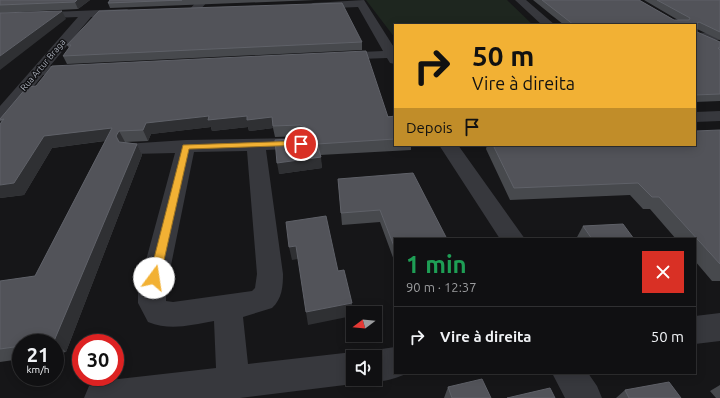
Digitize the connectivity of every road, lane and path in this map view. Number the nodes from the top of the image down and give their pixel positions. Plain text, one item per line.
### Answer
1 (204, 0) edge
2 (520, 0) edge
3 (360, 2) edge
4 (306, 6) edge
5 (210, 10) edge
6 (140, 12) edge
7 (87, 14) junction
8 (0, 17) edge
9 (548, 24) edge
10 (697, 36) edge
11 (720, 36) edge
12 (720, 47) edge
13 (392, 51) edge
14 (324, 58) edge
15 (95, 68) edge
16 (38, 71) junction
17 (0, 116) edge
18 (720, 116) edge
19 (696, 117) edge
20 (301, 144) edge
21 (256, 145) junction
22 (186, 146) junction
23 (449, 146) edge
24 (132, 148) edge
25 (512, 238) edge
26 (228, 306) junction
27 (720, 328) edge
28 (696, 330) edge
29 (394, 363) edge
30 (382, 365) edge
31 (346, 369) edge
32 (569, 374) edge
33 (233, 381) junction
34 (101, 398) edge
35 (585, 398) edge

1 - 5 street
2 - 9 street
3 - 4 street
3 - 13 street
6 - 7 street
7 - 8 street
7 - 16 street, Rua Artur Braga
10 - 11 street
10 - 12 street
13 - 14 street
15 - 16 street
16 - 17 street, Rua Artur Braga
18 - 19 street
20 - 21 street
21 - 22 street
21 - 26 street
22 - 24 street
22 - 26 street
23 - 25 street
26 - 33 street
27 - 28 street
29 - 30 street
31 - 33 street
32 - 35 street
33 - 34 street

